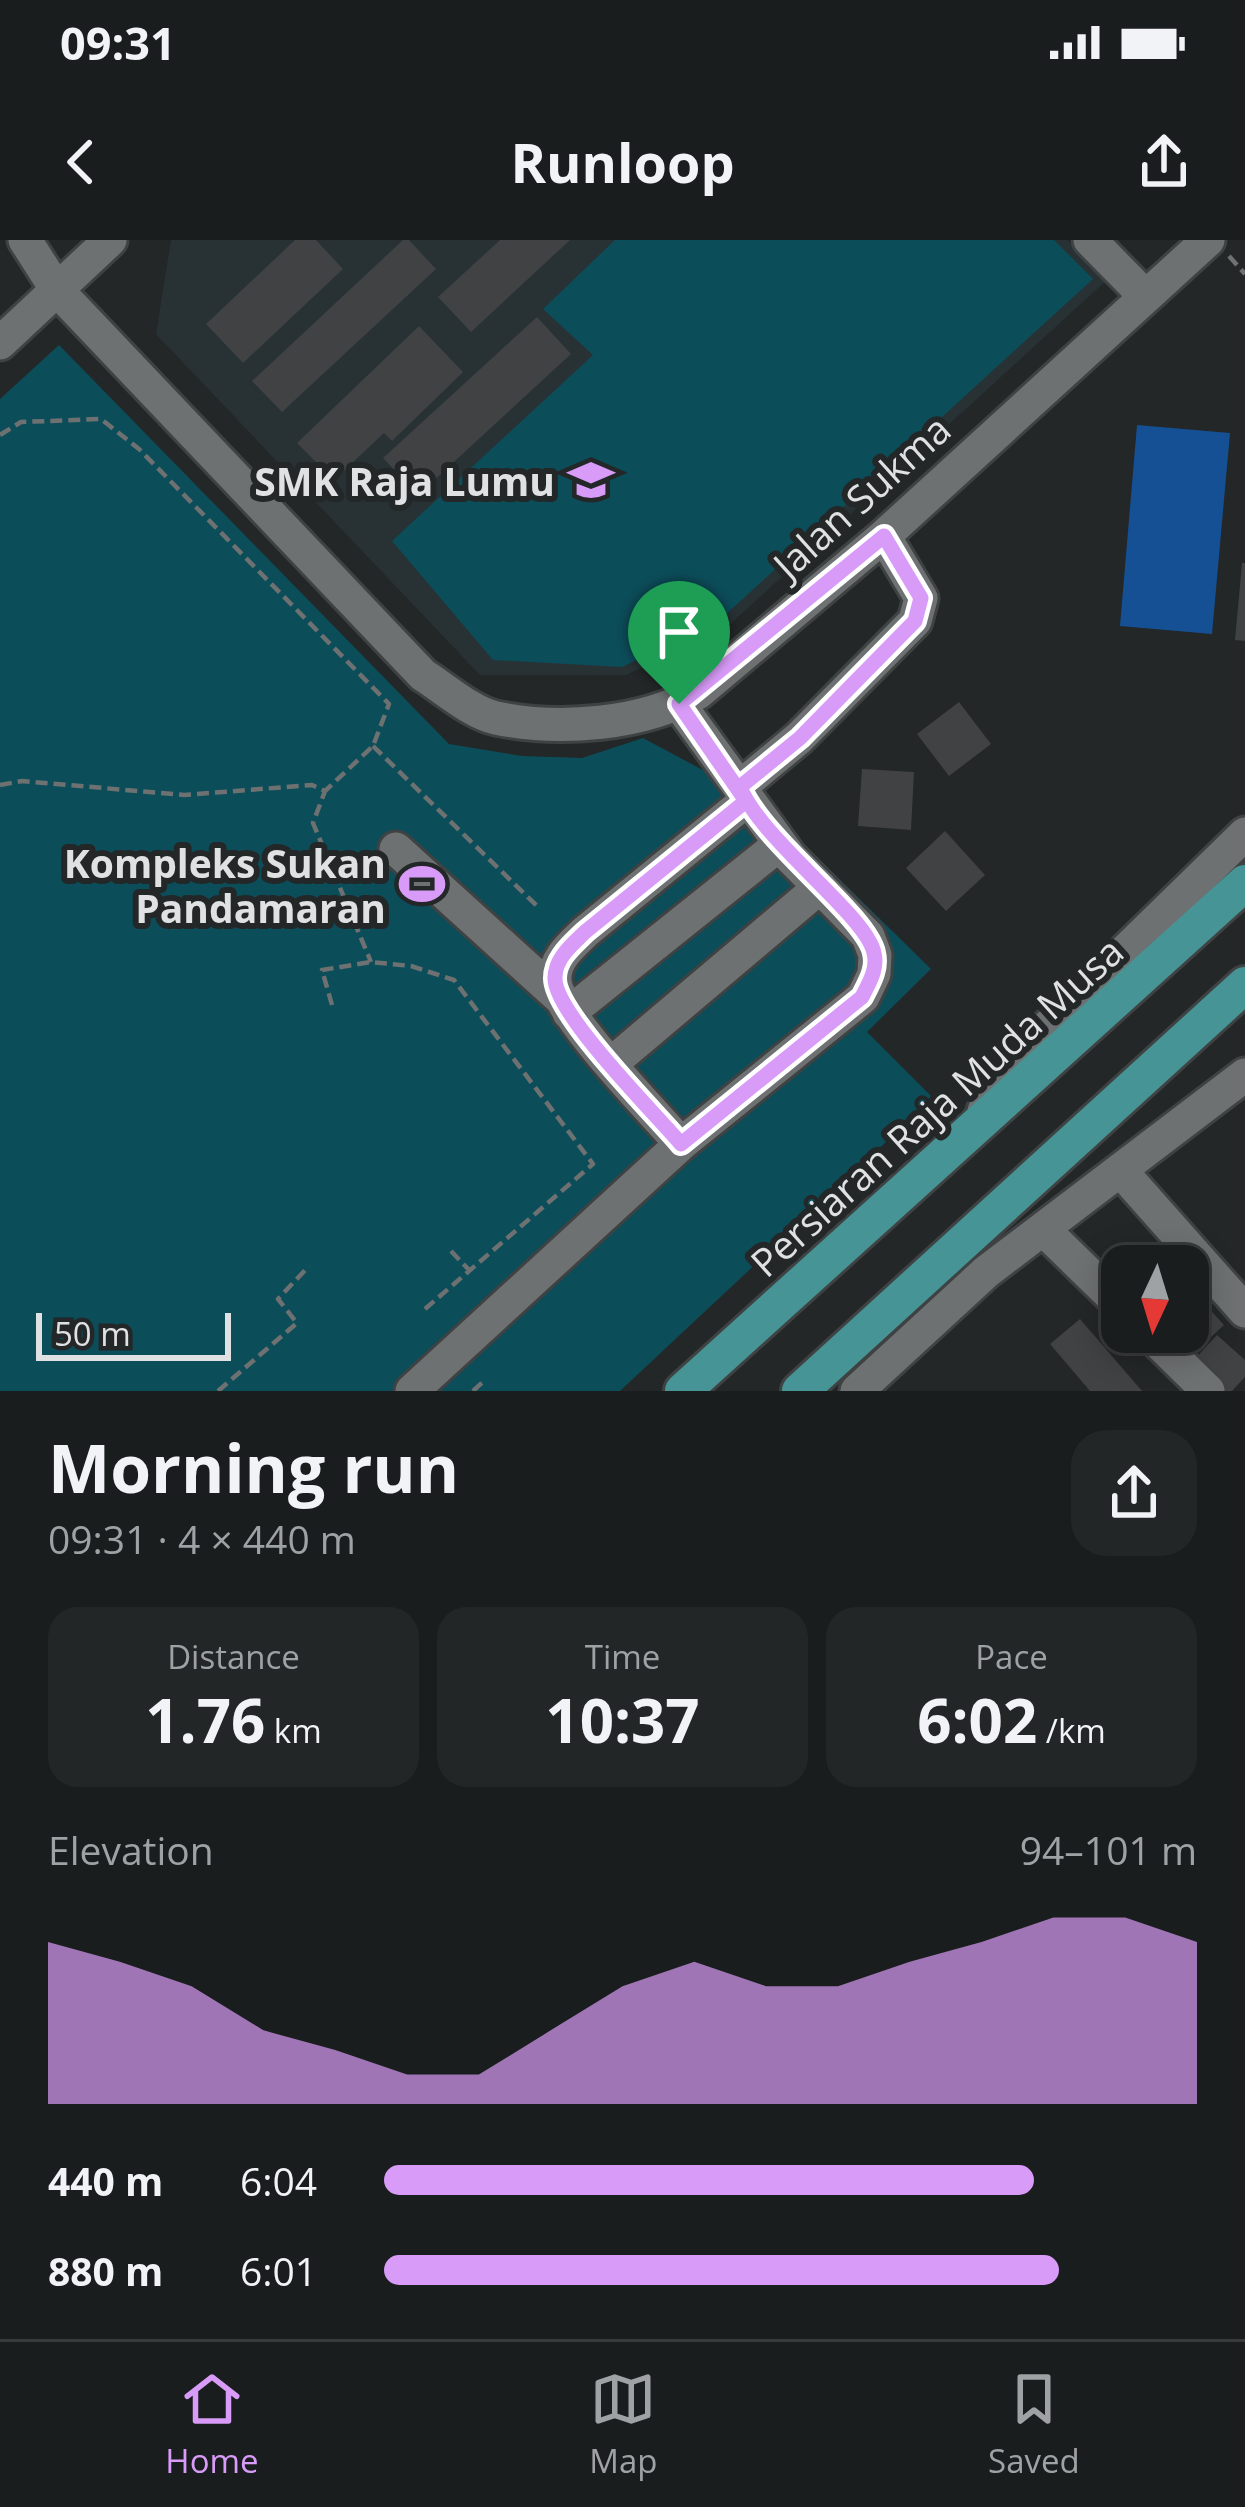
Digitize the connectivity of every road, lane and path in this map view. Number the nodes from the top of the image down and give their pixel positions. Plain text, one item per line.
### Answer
1 (25, 240) edge
2 (110, 240) edge
3 (1090, 240) edge
4 (1208, 240) edge
5 (57, 290) junction
6 (1145, 296) junction
7 (0, 344) edge
8 (0, 435) edge
9 (884, 536) junction
10 (679, 704) junction
11 (373, 746) junction
12 (0, 785) edge
13 (325, 791) junction
14 (743, 794) junction
15 (1245, 834) edge
16 (780, 844) junction
17 (396, 849) dead end
18 (1245, 883) edge
19 (820, 887) junction
20 (537, 906) dead end
21 (371, 962) junction
22 (1243, 990) edge
23 (332, 1005) dead end
24 (563, 1005) junction
25 (612, 1063) junction
26 (1245, 1075) edge
27 (978, 1125) junction
28 (681, 1144) junction
29 (1120, 1171) junction
30 (1043, 1229) junction
31 (451, 1251) dead end
32 (309, 1266) dead end
33 (470, 1271) junction
34 (1101, 1286) edge
35 (424, 1309) dead end
36 (1245, 1311) edge
37 (1169, 1353) edge
38 (486, 1379) dead end
39 (218, 1391) edge
40 (412, 1391) edge
41 (473, 1391) edge
42 (683, 1391) edge
43 (800, 1391) edge
44 (857, 1391) edge
45 (1208, 1391) edge

1 - 5 street, Jalan Sukma
2 - 5 street
3 - 6 street
4 - 6 street, Jalan Sukma
5 - 7 street
5 - 10 street, Jalan Sukma
6 - 9 street, Jalan Sukma
8 - 11 path
9 - 10 street, Jalan Sukma
9 - 14 street
10 - 14 street
11 - 13 path
11 - 20 path
12 - 13 path
13 - 21 path
14 - 16 street
14 - 24 street
15 - 27 street
16 - 19 street
16 - 24 street
17 - 24 street
18 - 27 main road, Persiaran Raja Muda Musa
19 - 25 street
19 - 28 street
21 - 23 path
21 - 33 path
22 - 43 main road
24 - 25 street
25 - 28 street
26 - 29 street
27 - 42 main road, Persiaran Raja Muda Musa
28 - 40 street
29 - 30 street
29 - 36 street
30 - 34 street
30 - 44 street
31 - 33 path
32 - 39 path
33 - 35 path
37 - 45 street
38 - 41 path

